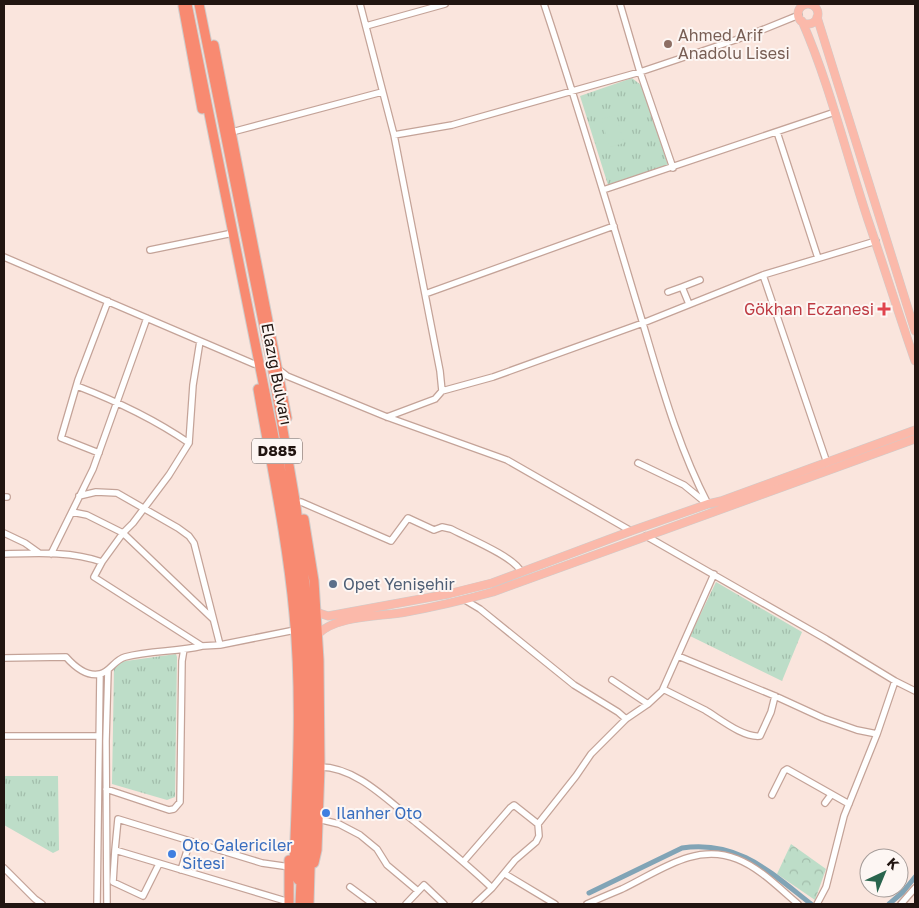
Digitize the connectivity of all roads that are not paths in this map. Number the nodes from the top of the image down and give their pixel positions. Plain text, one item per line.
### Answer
1 (182, 4) edge
2 (187, 4) edge
3 (199, 4) edge
4 (204, 4) edge
5 (360, 4) edge
6 (445, 4) edge
7 (544, 4) edge
8 (620, 4) edge
9 (814, 5) edge
10 (800, 12) edge
11 (817, 17) junction
12 (366, 26) junction
13 (640, 72) junction
14 (572, 91) junction
15 (382, 92) junction
16 (835, 112) junction
17 (232, 132) junction
18 (777, 132) junction
19 (394, 135) junction
20 (673, 168) junction
21 (603, 190) junction
22 (614, 226) junction
23 (228, 234) junction
24 (876, 240) junction
25 (150, 250) dead end
26 (4, 258) edge
27 (818, 258) junction
28 (763, 275) junction
29 (700, 280) dead end
30 (682, 287) junction
31 (668, 292) dead end
32 (425, 294) junction
33 (108, 301) junction
34 (689, 304) junction
35 (147, 318) junction
36 (643, 323) junction
37 (915, 331) edge
38 (200, 341) junction
39 (915, 361) edge
40 (254, 364) junction
41 (284, 379) junction
42 (77, 386) junction
43 (442, 391) junction
44 (117, 402) junction
45 (387, 416) junction
46 (915, 430) edge
47 (915, 439) edge
48 (189, 443) junction
49 (98, 453) junction
50 (638, 463) dead end
51 (827, 463) junction
52 (79, 496) junction
53 (301, 502) junction
54 (708, 504) junction
55 (144, 509) junction
56 (72, 512) junction
57 (631, 531) junction
58 (4, 533) edge
59 (123, 533) junction
60 (646, 536) junction
61 (39, 553) junction
62 (4, 554) edge
63 (51, 554) junction
64 (102, 562) junction
65 (521, 572) junction
66 (714, 574) junction
67 (465, 600) junction
68 (316, 612) junction
69 (214, 620) junction
70 (295, 630) junction
71 (318, 634) junction
72 (220, 645) junction
73 (202, 646) junction
74 (184, 649) junction
75 (678, 656) junction
76 (4, 658) edge
77 (108, 670) junction
78 (100, 674) junction
79 (612, 680) dead end
80 (895, 681) junction
81 (663, 689) junction
82 (915, 691) edge
83 (775, 696) junction
84 (648, 704) junction
85 (626, 719) junction
86 (877, 734) junction
87 (4, 736) edge
88 (99, 736) junction
89 (320, 767) junction
90 (106, 788) junction
91 (772, 795) dead end
92 (831, 795) junction
93 (825, 804) dead end
94 (849, 804) junction
95 (318, 819) junction
96 (538, 824) junction
97 (295, 836) junction
98 (190, 841) junction
99 (115, 850) junction
100 (464, 861) junction
101 (158, 864) junction
102 (290, 867) junction
103 (4, 868) edge
104 (181, 870) junction
105 (505, 874) junction
106 (310, 885) junction
107 (350, 887) dead end
108 (492, 888) junction
109 (915, 888) edge
110 (301, 889) junction
111 (418, 891) junction
112 (33, 902) edge
113 (96, 903) edge
114 (289, 903) edge
115 (42, 904) edge
116 (105, 904) edge
117 (300, 904) edge
118 (309, 904) edge
119 (373, 904) edge
120 (406, 904) edge
121 (444, 904) edge
122 (475, 904) edge
123 (555, 904) edge
124 (587, 904) edge
125 (798, 904) edge
126 (817, 904) edge
127 (901, 904) edge

1 - 23 highway
2 - 110 highway, Elazığ Bulvarı / D885
3 - 106 highway, Elazığ Bulvarı / D885
4 - 17 highway
5 - 12 street
6 - 12 street
7 - 14 street
8 - 13 street
9 - 10 main road
9 - 11 main road
10 - 11 main road
10 - 13 street
10 - 16 main road
11 - 37 main road
12 - 15 street
13 - 14 street
13 - 20 street
14 - 19 street
14 - 21 street
15 - 17 street
15 - 19 street
16 - 18 street
16 - 24 main road
17 - 41 highway
18 - 20 street
18 - 27 street
19 - 32 street
20 - 21 street
21 - 22 street
22 - 32 street
22 - 36 street
23 - 25 street
23 - 40 highway
24 - 27 street
24 - 39 main road
26 - 33 street
27 - 28 street
28 - 34 street
28 - 51 street
29 - 30 street
30 - 31 street
30 - 34 street
32 - 43 street
33 - 35 street
33 - 42 street
34 - 36 street
35 - 38 street
35 - 44 street
36 - 43 street
36 - 54 street
38 - 40 street
38 - 48 street
40 - 70 highway
41 - 45 street
41 - 53 highway
42 - 44 street
42 - 49 street
43 - 45 street
44 - 48 street
44 - 49 street
45 - 57 street
46 - 51 main road
47 - 60 main road
48 - 55 street
49 - 52 street
50 - 54 street
51 - 54 main road
52 - 55 street
52 - 56 street
53 - 65 street
53 - 68 highway
54 - 57 main road
55 - 59 street
55 - 69 street
56 - 59 street
56 - 63 street
57 - 65 main road
58 - 61 street
59 - 64 street
59 - 69 street
60 - 66 street
60 - 67 main road
61 - 62 street
61 - 63 street
63 - 64 street
64 - 73 street
65 - 68 main road
66 - 75 street
66 - 80 street
67 - 71 main road
67 - 85 street
68 - 71 highway
69 - 72 street
70 - 72 street
70 - 97 highway
71 - 89 highway
72 - 73 street
73 - 74 street
74 - 77 street
74 - 90 street
75 - 81 street
75 - 83 street
76 - 78 street
77 - 78 street
77 - 90 street
78 - 88 street
79 - 84 street
80 - 82 street
80 - 86 street
81 - 83 street
81 - 84 street
83 - 86 street
84 - 85 street
85 - 96 street
86 - 94 street
87 - 88 street
88 - 113 street
89 - 95 highway
89 - 100 street
90 - 116 street
91 - 92 street
92 - 93 street
92 - 94 street
94 - 126 street
95 - 106 highway
95 - 111 street
96 - 100 street
96 - 105 street
97 - 102 highway
97 - 110 highway
98 - 99 street
98 - 102 street
98 - 104 street
99 - 101 street
99 - 101 street
100 - 108 street
101 - 104 street
102 - 114 highway
103 - 112 street
104 - 114 street
105 - 108 street
105 - 123 street
106 - 118 highway, Elazığ Bulvarı / D885
107 - 119 street
108 - 122 street
109 - 127 street
110 - 117 highway, Elazığ Bulvarı / D885
111 - 120 street
111 - 121 street
112 - 115 street
113 - 116 street
124 - 125 street

